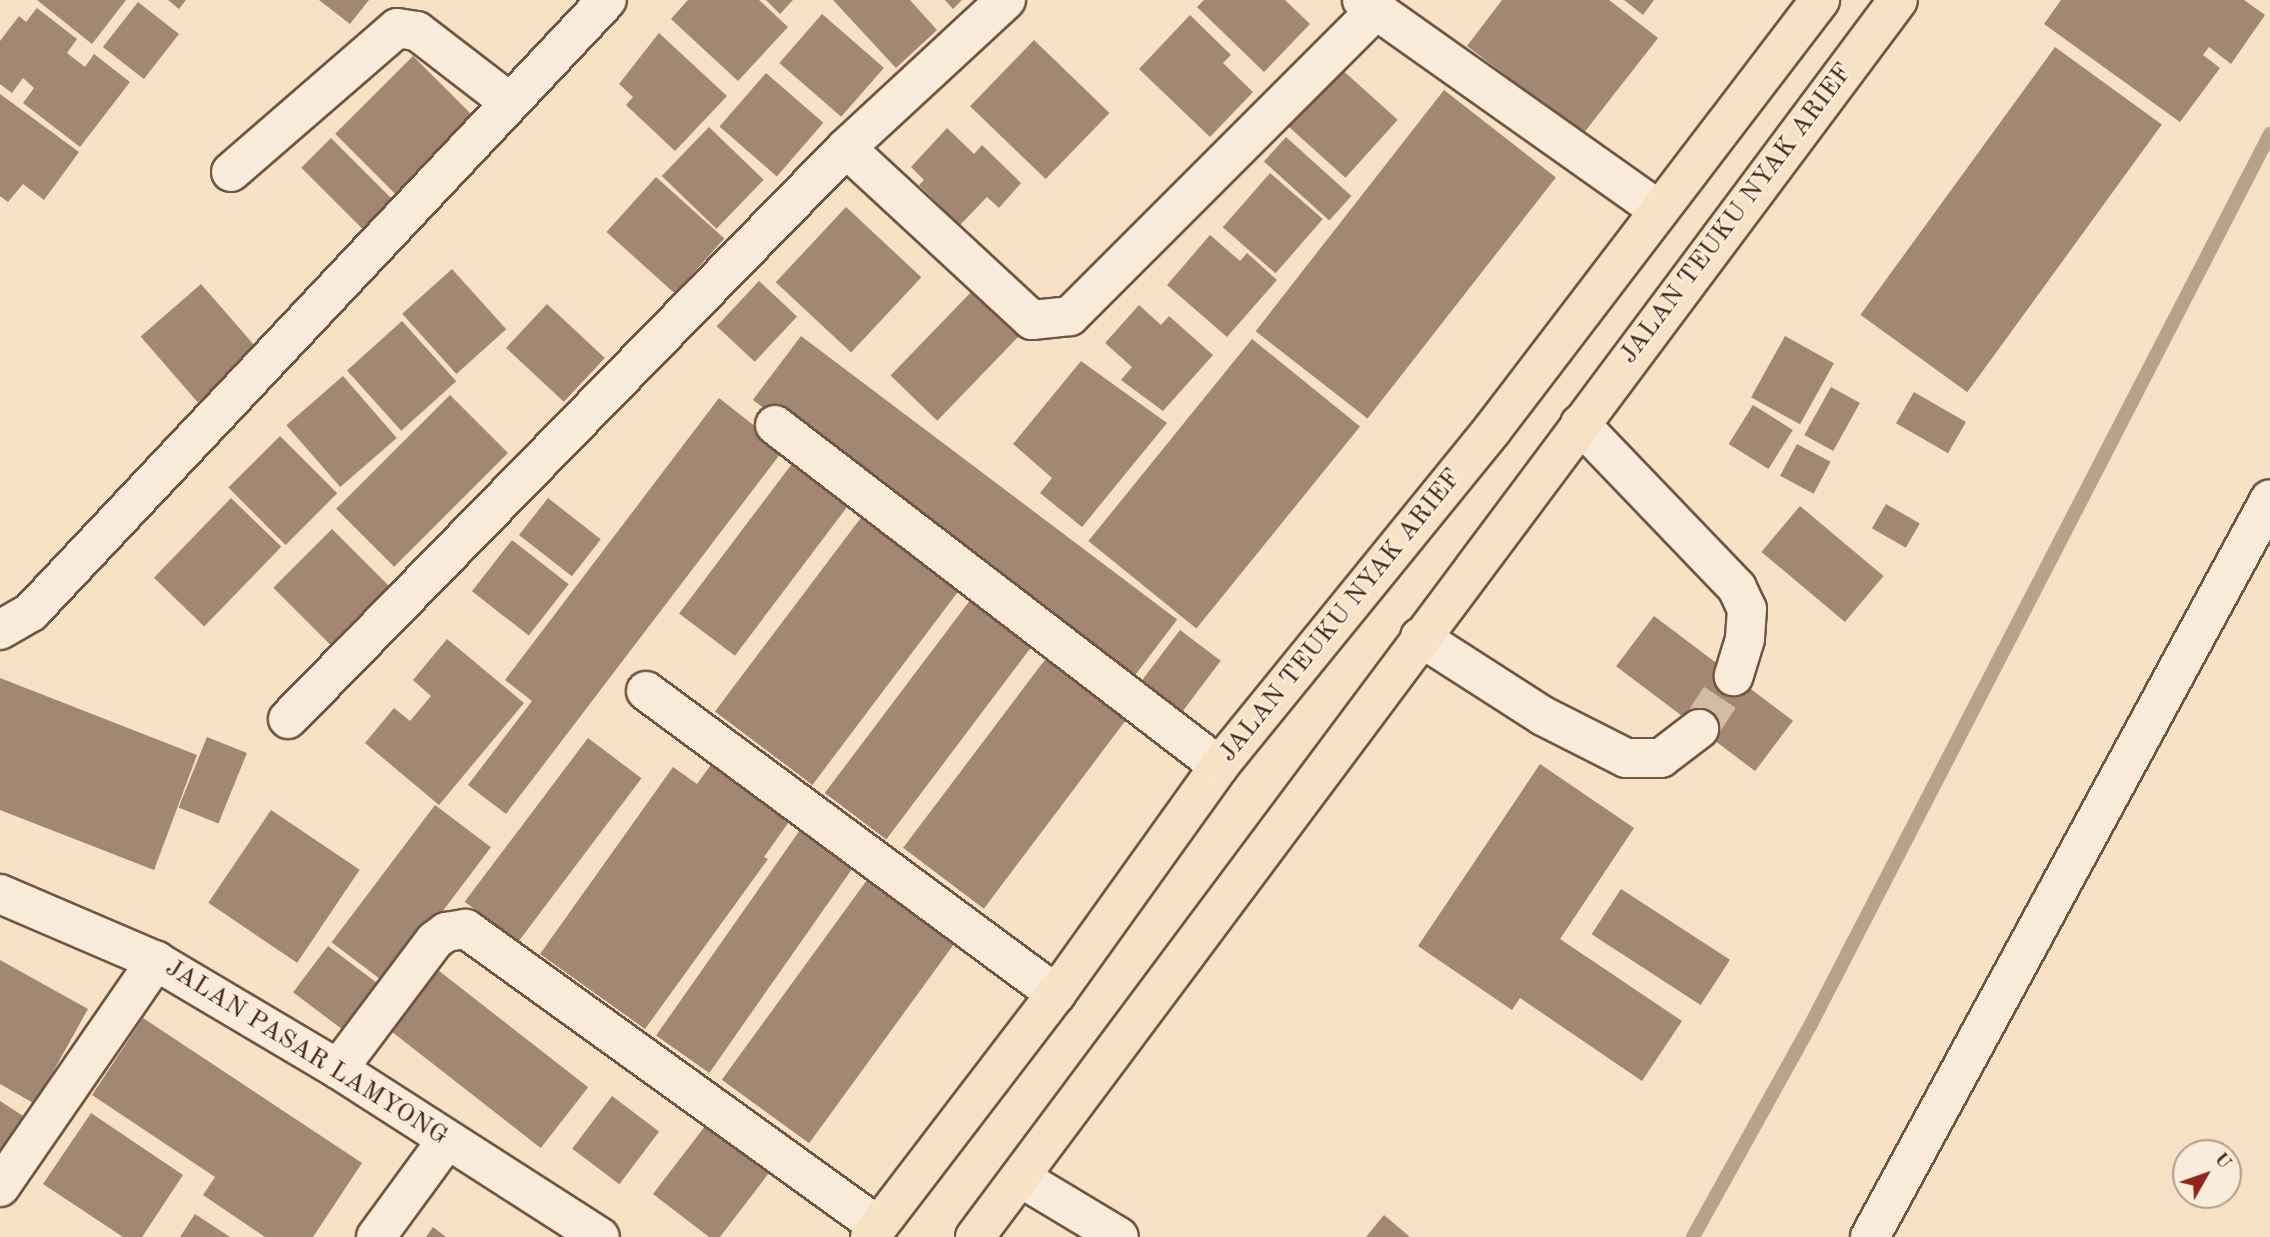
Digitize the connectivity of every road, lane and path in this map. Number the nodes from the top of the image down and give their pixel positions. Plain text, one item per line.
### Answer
1 (607, 0) edge
2 (1006, 0) edge
3 (1820, 0) edge
4 (1898, 0) edge
5 (1369, 6) edge
6 (508, 101) junction
7 (846, 148) junction
8 (231, 172) dead end
9 (1659, 210) junction
10 (1580, 424) junction
11 (775, 425) dead end
12 (2270, 499) edge
13 (0, 630) edge
14 (1420, 637) junction
15 (1734, 676) tunnel mouth
16 (646, 691) dead end
17 (288, 719) dead end
18 (1699, 729) tunnel mouth
19 (1219, 766) junction
20 (0, 894) edge
21 (156, 961) junction
22 (1056, 994) junction
23 (338, 1069) junction
24 (447, 1140) junction
25 (1021, 1178) junction
26 (0, 1187) edge
27 (874, 1232) edge
28 (376, 1237) edge
29 (600, 1237) edge
30 (975, 1237) edge
31 (1119, 1237) edge
32 (1870, 1237) edge

1 - 6 street
2 - 7 street
3 - 9 main road, JALAN TEUKU NYAK ARIEF
4 - 10 main road, JALAN TEUKU NYAK ARIEF
5 - 7 street
5 - 9 street
6 - 8 street
6 - 13 street
7 - 17 street
9 - 19 main road, JALAN TEUKU NYAK ARIEF
10 - 14 main road, JALAN TEUKU NYAK ARIEF
10 - 15 street
11 - 19 street
12 - 32 street
14 - 18 street
14 - 25 main road, JALAN TEUKU NYAK ARIEF
16 - 22 street
19 - 22 main road, JALAN TEUKU NYAK ARIEF
20 - 21 street, JALAN PASAR LAMYONG
21 - 23 street, JALAN PASAR LAMYONG
21 - 26 street
22 - 27 main road, JALAN TEUKU NYAK ARIEF
23 - 24 street, JALAN PASAR LAMYONG
23 - 27 street
24 - 28 street
24 - 29 street, JALAN PASAR LAMYONG
25 - 30 main road, JALAN TEUKU NYAK ARIEF
25 - 31 street

